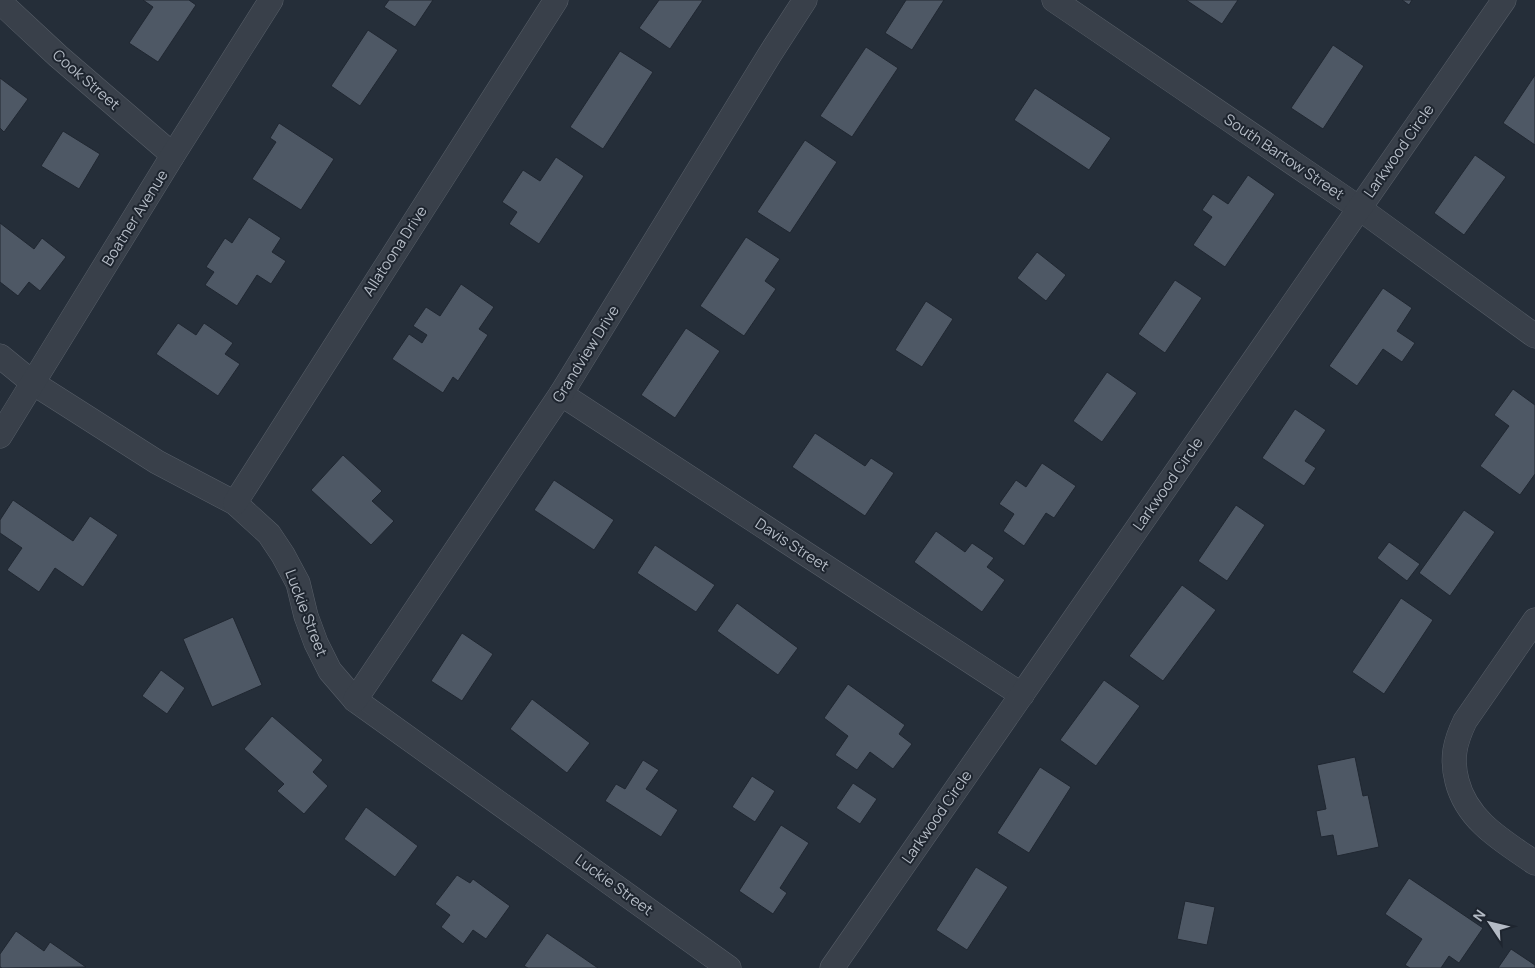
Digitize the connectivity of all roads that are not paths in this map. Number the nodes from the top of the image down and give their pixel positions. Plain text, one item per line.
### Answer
1 (271, 0) edge
2 (556, 0) edge
3 (805, 0) edge
4 (1054, 0) edge
5 (1504, 0) edge
6 (0, 2) edge
7 (173, 156) junction
8 (1359, 208) junction
9 (1535, 336) edge
10 (0, 356) edge
11 (33, 383) junction
12 (561, 394) junction
13 (0, 436) edge
14 (235, 503) junction
15 (1535, 620) edge
16 (1022, 695) junction
17 (355, 700) junction
18 (1535, 863) edge
19 (729, 968) edge
20 (832, 968) edge

1 - 7 street, Boatner Avenue
2 - 14 street, Allatoona Drive
3 - 12 street, Grandview Drive
4 - 8 street, South Bartow Street
5 - 8 street, Larkwood Circle
6 - 7 street, Cook Street
7 - 11 street, Boatner Avenue
8 - 9 street, South Bartow Street
8 - 16 street, Larkwood Circle
10 - 11 street, Luckie Street
11 - 13 street, Boatner Avenue
11 - 14 street, Luckie Street
12 - 16 street, Davis Street
12 - 17 street, Grandview Drive
14 - 17 street, Luckie Street
15 - 18 street
16 - 20 street, Larkwood Circle
17 - 19 street, Luckie Street

